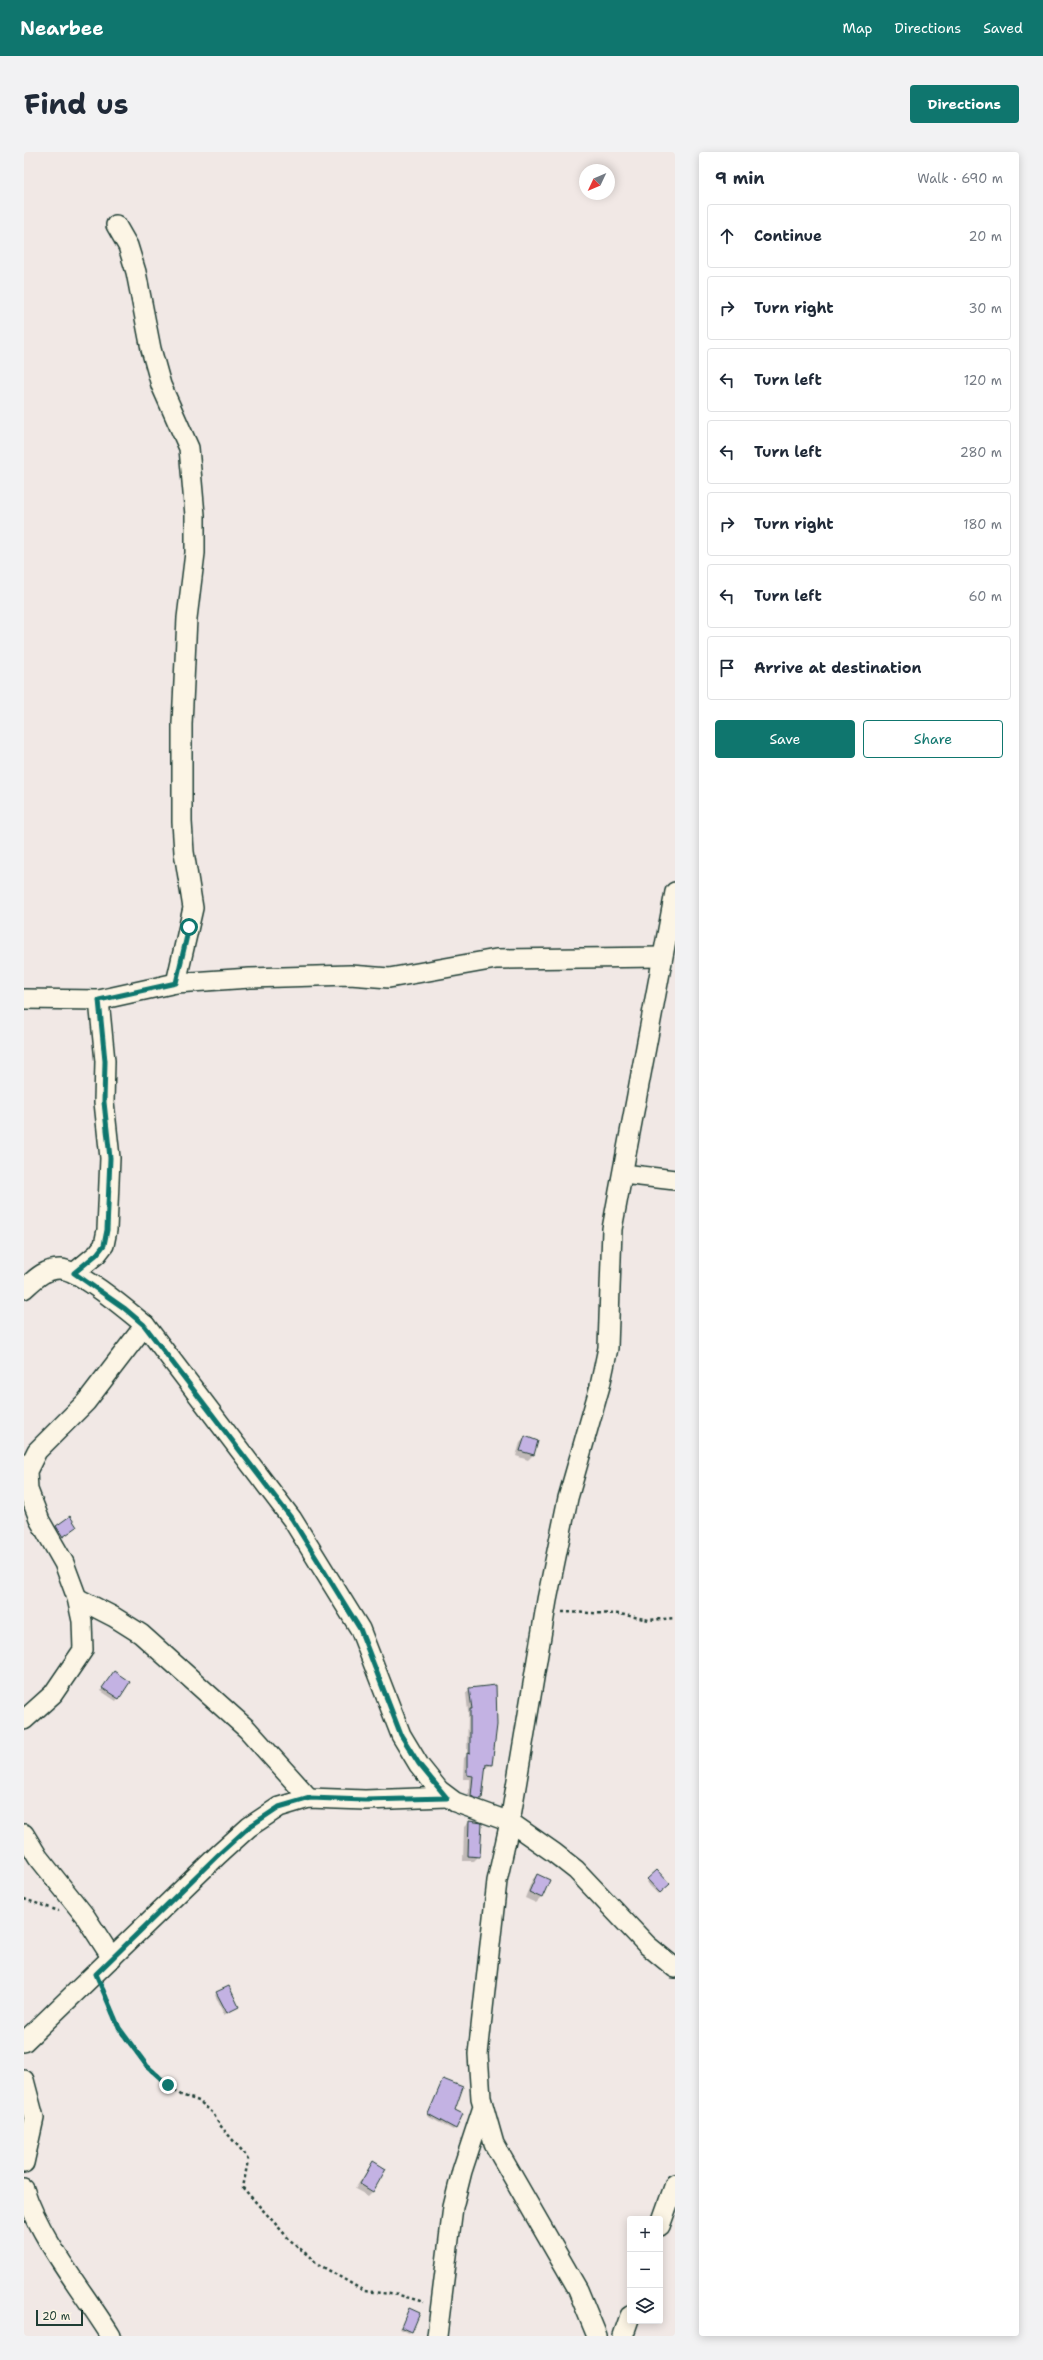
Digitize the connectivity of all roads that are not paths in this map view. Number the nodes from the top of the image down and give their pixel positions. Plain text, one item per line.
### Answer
1 (116, 225) dead end
2 (675, 892) edge
3 (662, 957) junction
4 (176, 983) junction
5 (24, 999) edge
6 (99, 1000) junction
7 (623, 1174) junction
8 (675, 1180) edge
9 (74, 1273) junction
10 (24, 1289) edge
11 (144, 1325) junction
12 (77, 1598) junction
13 (24, 1720) edge
14 (310, 1798) junction
15 (447, 1798) junction
16 (510, 1822) junction
17 (24, 1834) edge
18 (112, 1958) junction
19 (675, 1968) edge
20 (24, 2042) edge
21 (24, 2080) edge
22 (483, 2107) junction
23 (24, 2163) edge
24 (675, 2184) edge
25 (24, 2189) edge
26 (663, 2218) edge
27 (627, 2324) edge
28 (111, 2336) edge
29 (437, 2336) edge
30 (598, 2336) edge
31 (623, 2336) edge

1 - 4 street
2 - 3 street
3 - 4 street
3 - 7 street
4 - 6 street
5 - 6 street
6 - 9 street
7 - 8 street
7 - 16 street
9 - 10 street
9 - 11 street
11 - 12 street
11 - 15 street
12 - 13 street
12 - 14 street
14 - 15 street
14 - 18 street
15 - 16 street
16 - 19 street
16 - 22 street
17 - 18 street
18 - 20 street
21 - 23 street
22 - 29 street
22 - 30 street
24 - 26 street
25 - 28 street
27 - 31 street

